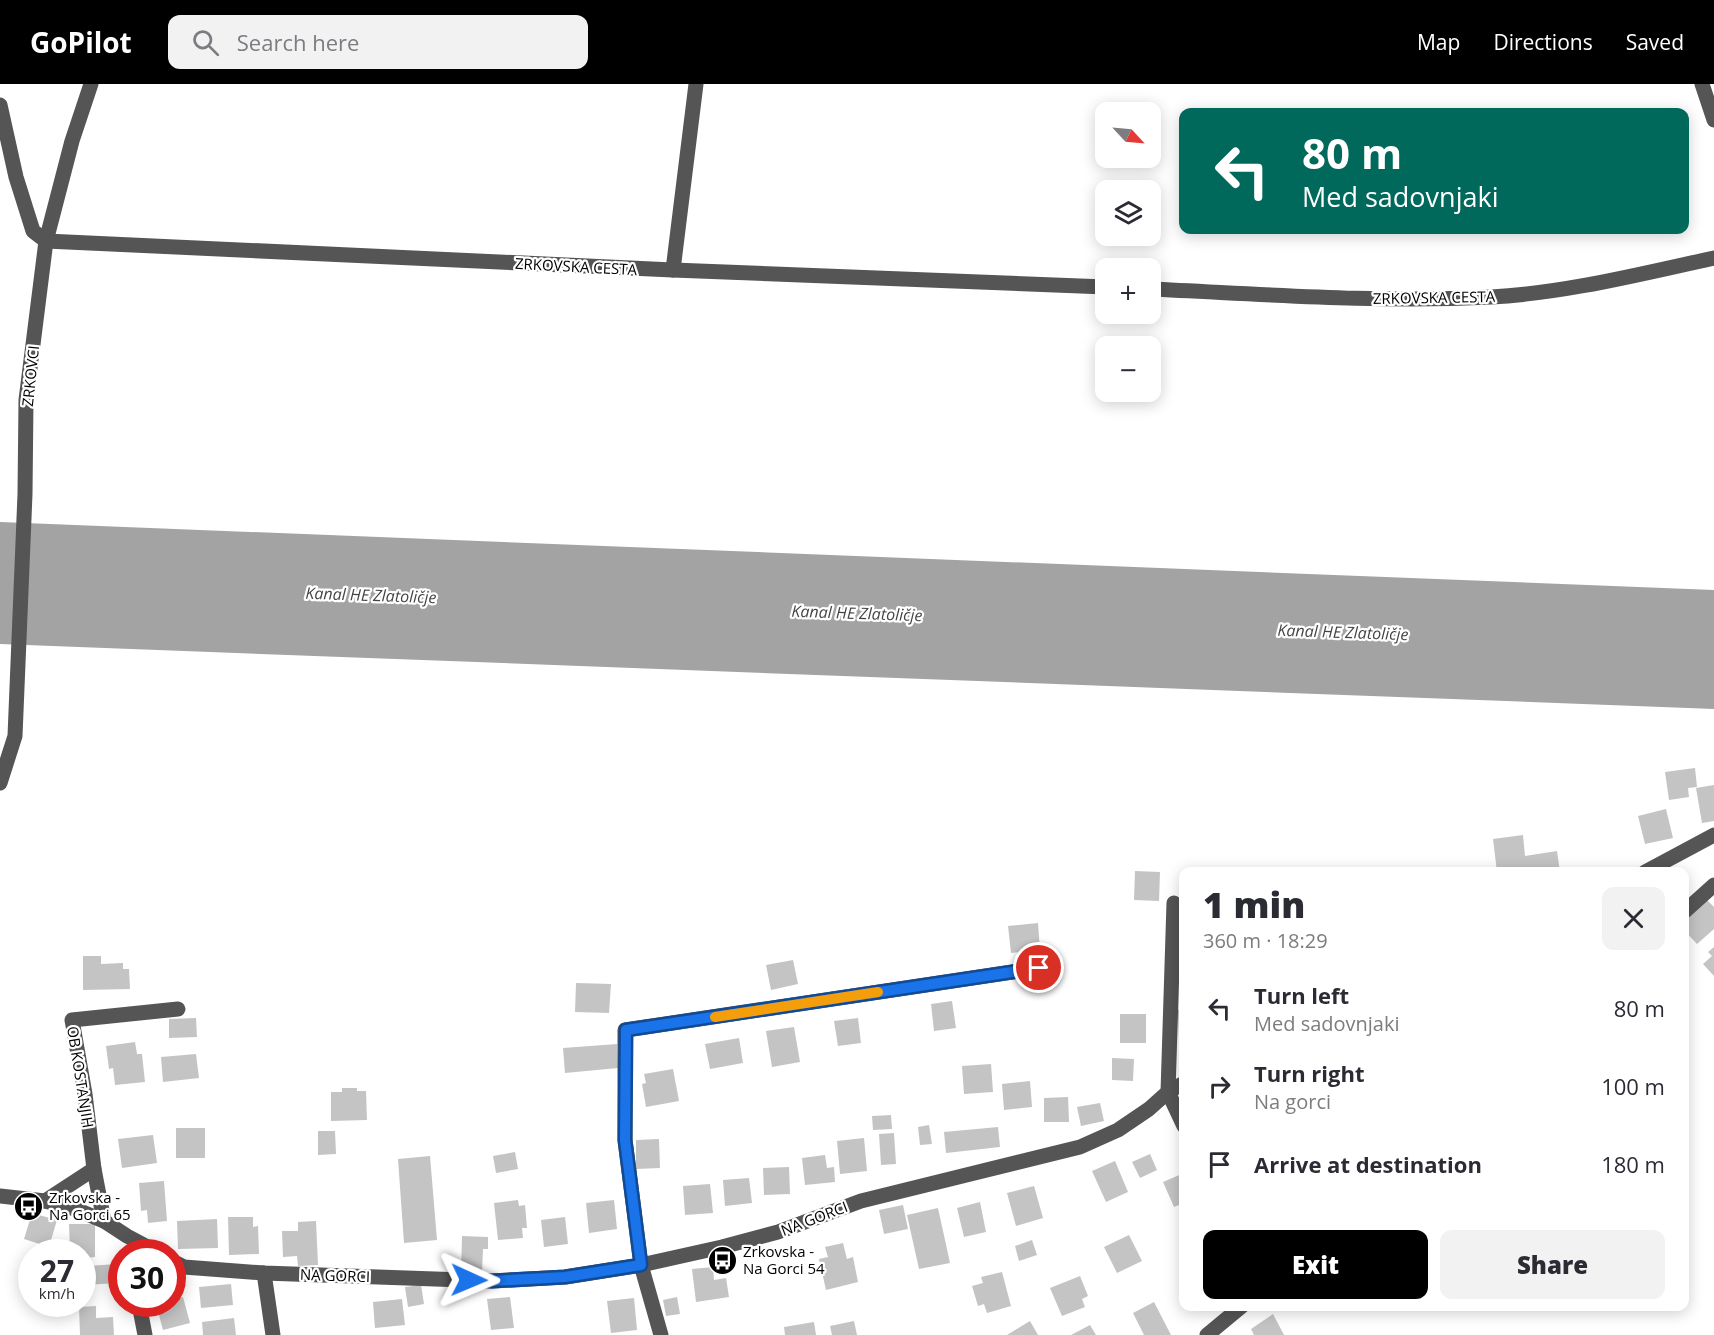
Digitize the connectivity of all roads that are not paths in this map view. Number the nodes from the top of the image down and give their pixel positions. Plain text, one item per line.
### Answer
1 (91, 84) edge
2 (696, 84) edge
3 (1702, 84) edge
4 (0, 105) edge
5 (1714, 120) edge
6 (46, 241) junction
7 (1714, 258) edge
8 (673, 270) junction
9 (1095, 288) edge
10 (1161, 289) edge
11 (0, 783) edge
12 (1714, 835) edge
13 (1654, 867) edge
14 (1714, 885) edge
15 (1174, 903) dead end
16 (1689, 908) edge
17 (1039, 968) dead end
18 (178, 1010) dead end
19 (1179, 1086) edge
20 (1168, 1092) junction
21 (1179, 1115) edge
22 (94, 1169) junction
23 (0, 1196) edge
24 (45, 1201) junction
25 (104, 1221) junction
26 (127, 1236) junction
27 (128, 1239) edge
28 (133, 1239) edge
29 (641, 1265) junction
30 (186, 1267) edge
31 (264, 1273) junction
32 (1236, 1311) edge
33 (141, 1317) edge
34 (144, 1335) edge
35 (273, 1335) edge
36 (662, 1335) edge
37 (1207, 1335) edge

1 - 6 street, ZRKOVCI
2 - 8 street
3 - 5 street
4 - 6 street
6 - 8 street, ZRKOVSKA CESTA
6 - 11 street, ZRKOVCI
7 - 10 street, ZRKOVSKA CESTA
8 - 9 street, ZRKOVSKA CESTA
12 - 13 street
14 - 16 street
15 - 20 street
17 - 29 street
18 - 22 street, OB KOSTANJIH
19 - 20 street, NA GORCI
20 - 21 street
20 - 29 street, NA GORCI
22 - 24 street
22 - 25 street, OB KOSTANJIH
23 - 24 street
24 - 25 street
25 - 26 street
26 - 27 street
26 - 28 street
29 - 31 street, NA GORCI
29 - 36 street
30 - 31 street, NA GORCI
31 - 35 street
32 - 37 street
33 - 34 street

